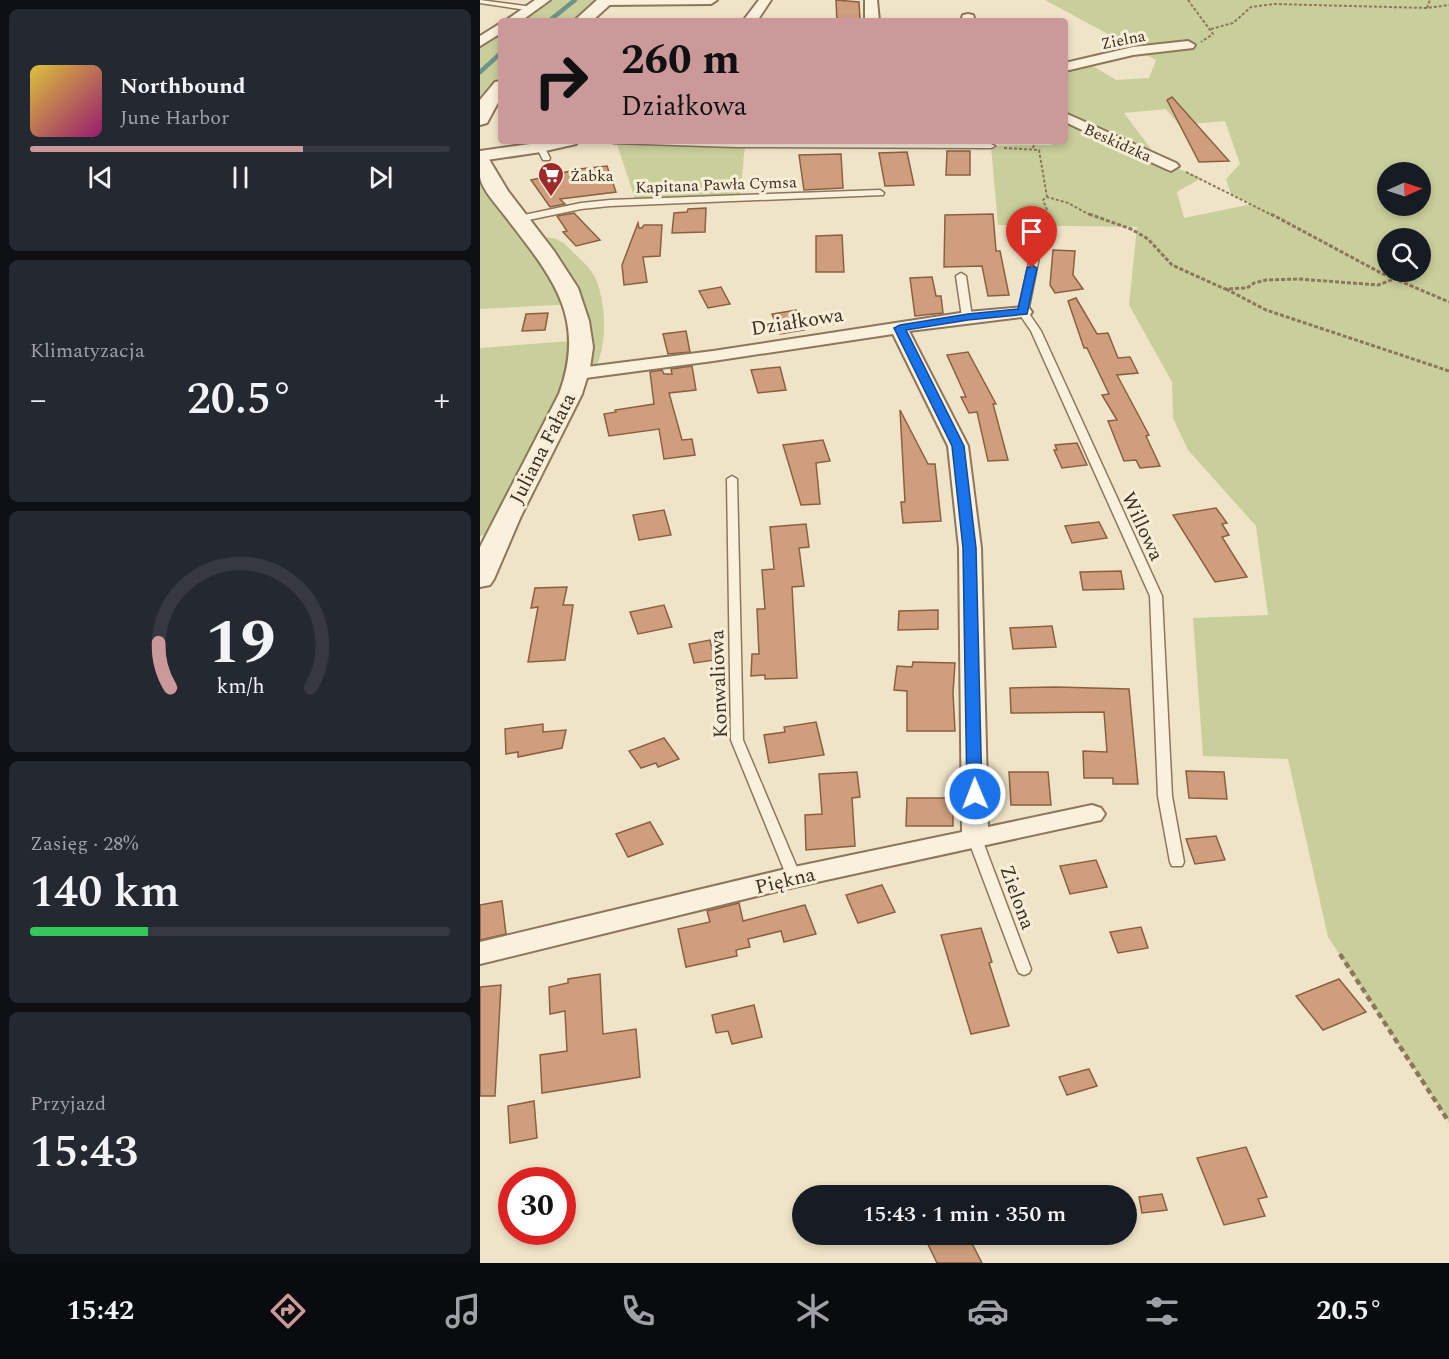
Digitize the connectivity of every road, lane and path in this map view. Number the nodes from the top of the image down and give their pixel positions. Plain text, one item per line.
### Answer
1 (544, 0) edge
2 (711, 0) edge
3 (765, 0) edge
4 (871, 0) edge
5 (1188, 0) edge
6 (1430, 0) edge
7 (480, 1) edge
8 (606, 1) edge
9 (1449, 5) edge
10 (1427, 8) junction
11 (533, 9) junction
12 (517, 18) edge
13 (586, 18) edge
14 (752, 18) edge
15 (872, 18) edge
16 (1211, 28) junction
17 (498, 29) edge
18 (480, 42) edge
19 (1188, 45) joint
20 (1068, 66) edge
21 (498, 90) edge
22 (1068, 118) edge
23 (480, 119) edge
24 (564, 144) edge
25 (687, 144) edge
26 (1034, 144) edge
27 (991, 146) joint
28 (1033, 148) junction
29 (481, 163) edge
30 (1171, 166) joint
31 (880, 192) dead end
32 (1047, 197) junction
33 (519, 219) junction
34 (1042, 222) joint
35 (1377, 271) edge
36 (961, 276) dead end
37 (1386, 282) edge
38 (1401, 282) edge
39 (1225, 289) junction
40 (1449, 302) edge
41 (1023, 312) junction
42 (968, 317) junction
43 (900, 328) junction
44 (1449, 371) edge
45 (578, 373) junction
46 (732, 479) dead end
47 (480, 579) edge
48 (1092, 814) dead end
49 (975, 839) junction
50 (1177, 862) dead end
51 (794, 877) junction
52 (480, 953) edge
53 (1340, 954) dead end
54 (1024, 969) dead end
55 (1449, 1122) edge

1 - 11 street
2 - 8 street
3 - 14 street
4 - 15 street
5 - 16 path
6 - 10 path
7 - 11 lane
8 - 13 street
9 - 10 path
10 - 16 path
11 - 12 street
16 - 19 path
17 - 18 street
19 - 20 street, Zielna
21 - 23 street
22 - 30 street, Beskidzka
24 - 29 street
25 - 27 lane
26 - 28 path
27 - 28 path
28 - 32 path
29 - 33 street, Juliana Fałata
30 - 35 path
31 - 33 lane, Kapitana Pawła Cymsa
32 - 34 path
32 - 39 path
33 - 45 street, Juliana Fałata
34 - 41 lane
36 - 42 lane
37 - 39 path
38 - 40 path
39 - 44 path
41 - 42 street, Działkowa
41 - 50 lane, Willowa
42 - 43 street, Działkowa
43 - 45 street, Działkowa
43 - 49 street
45 - 47 street, Juliana Fałata
46 - 51 lane, Konwaliowa
48 - 49 street, Piękna
49 - 51 street, Piękna
49 - 54 lane, Zielona
51 - 52 street, Piękna
53 - 55 path

